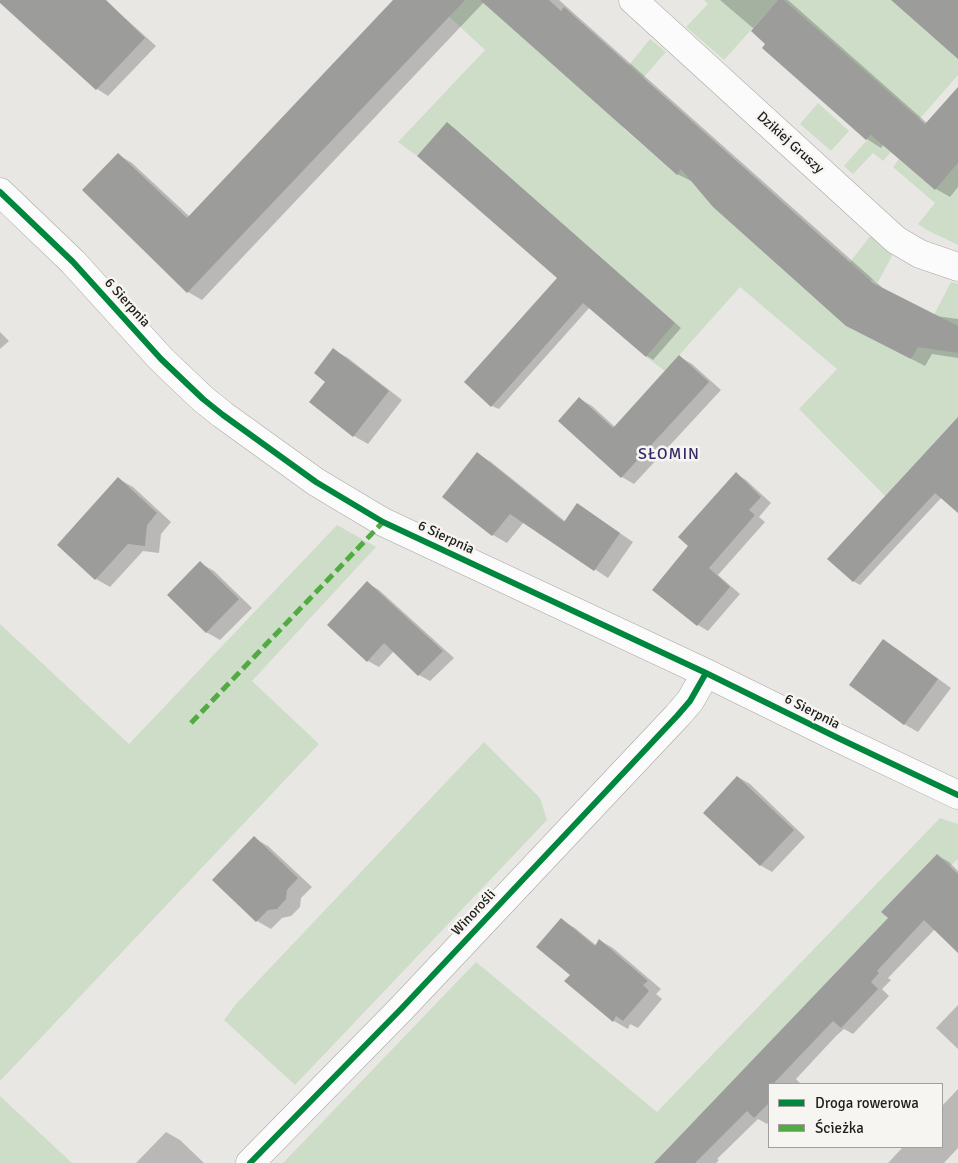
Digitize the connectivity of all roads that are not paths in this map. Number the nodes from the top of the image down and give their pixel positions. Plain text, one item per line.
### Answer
1 (633, 0) edge
2 (0, 192) edge
3 (958, 267) edge
4 (706, 673) junction
5 (958, 795) edge
6 (250, 1163) edge

1 - 3 street, Dzikiej Gruszy
2 - 4 street, 6 Sierpnia
4 - 5 street, 6 Sierpnia
4 - 6 street, Winorośli

